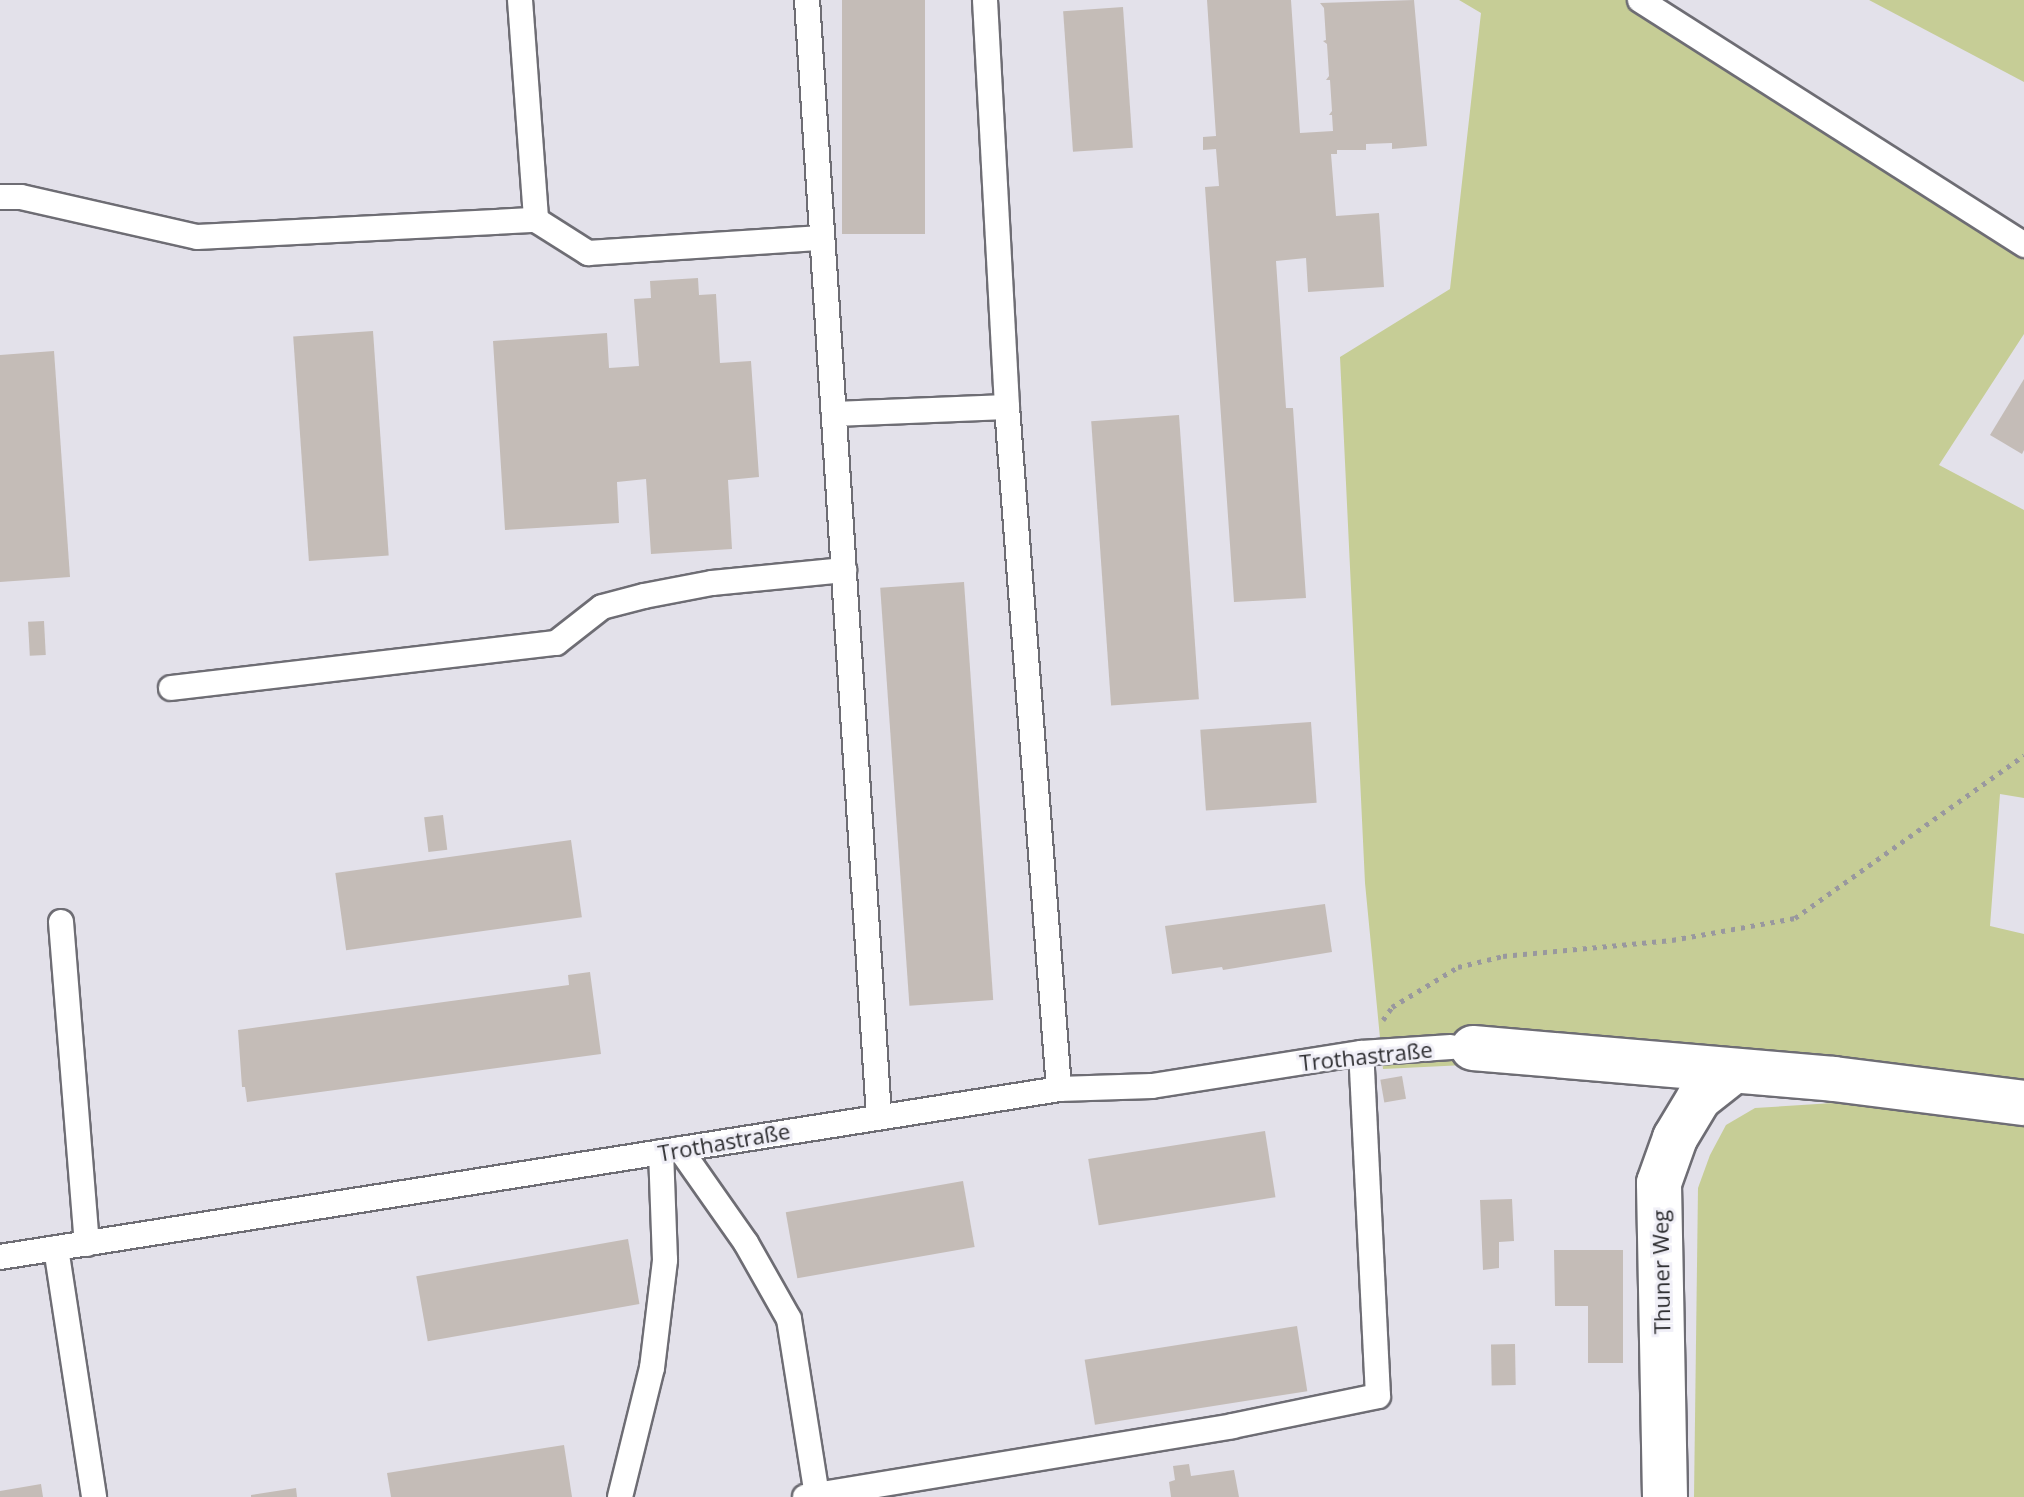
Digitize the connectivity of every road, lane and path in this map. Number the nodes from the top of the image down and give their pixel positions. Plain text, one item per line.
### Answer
1 (520, 0) edge
2 (807, 0) edge
3 (985, 0) edge
4 (1640, 0) edge
5 (0, 197) edge
6 (536, 220) junction
7 (822, 238) junction
8 (2024, 245) edge
9 (1007, 407) junction
10 (834, 414) junction
11 (844, 570) junction
12 (171, 688) dead end
13 (2024, 755) edge
14 (61, 922) dead end
15 (1462, 1047) joint
16 (1361, 1053) junction
17 (1732, 1072) junction
18 (1059, 1089) junction
19 (2024, 1103) edge
20 (879, 1116) junction
21 (671, 1151) junction
22 (87, 1244) junction
23 (56, 1248) junction
24 (0, 1257) edge
25 (811, 1496) edge
26 (94, 1497) edge
27 (620, 1497) edge
28 (1665, 1497) edge

1 - 6 lane
2 - 7 lane
3 - 9 lane
4 - 8 lane
5 - 6 lane
6 - 7 lane
7 - 10 lane
9 - 10 lane
9 - 18 lane
10 - 11 lane
11 - 12 lane
11 - 20 lane
13 - 16 path
14 - 22 lane
15 - 16 lane, Trothastraße
15 - 17 street, Trothastraße
16 - 18 lane, Trothastraße
16 - 25 lane
17 - 19 street, Trothastraße
17 - 28 street, Thuner Weg
18 - 20 lane, Trothastraße
20 - 21 lane, Trothastraße
21 - 22 lane, Trothastraße
21 - 25 lane
21 - 27 lane
22 - 23 lane, Trothastraße
23 - 24 lane, Trothastraße
23 - 26 lane

